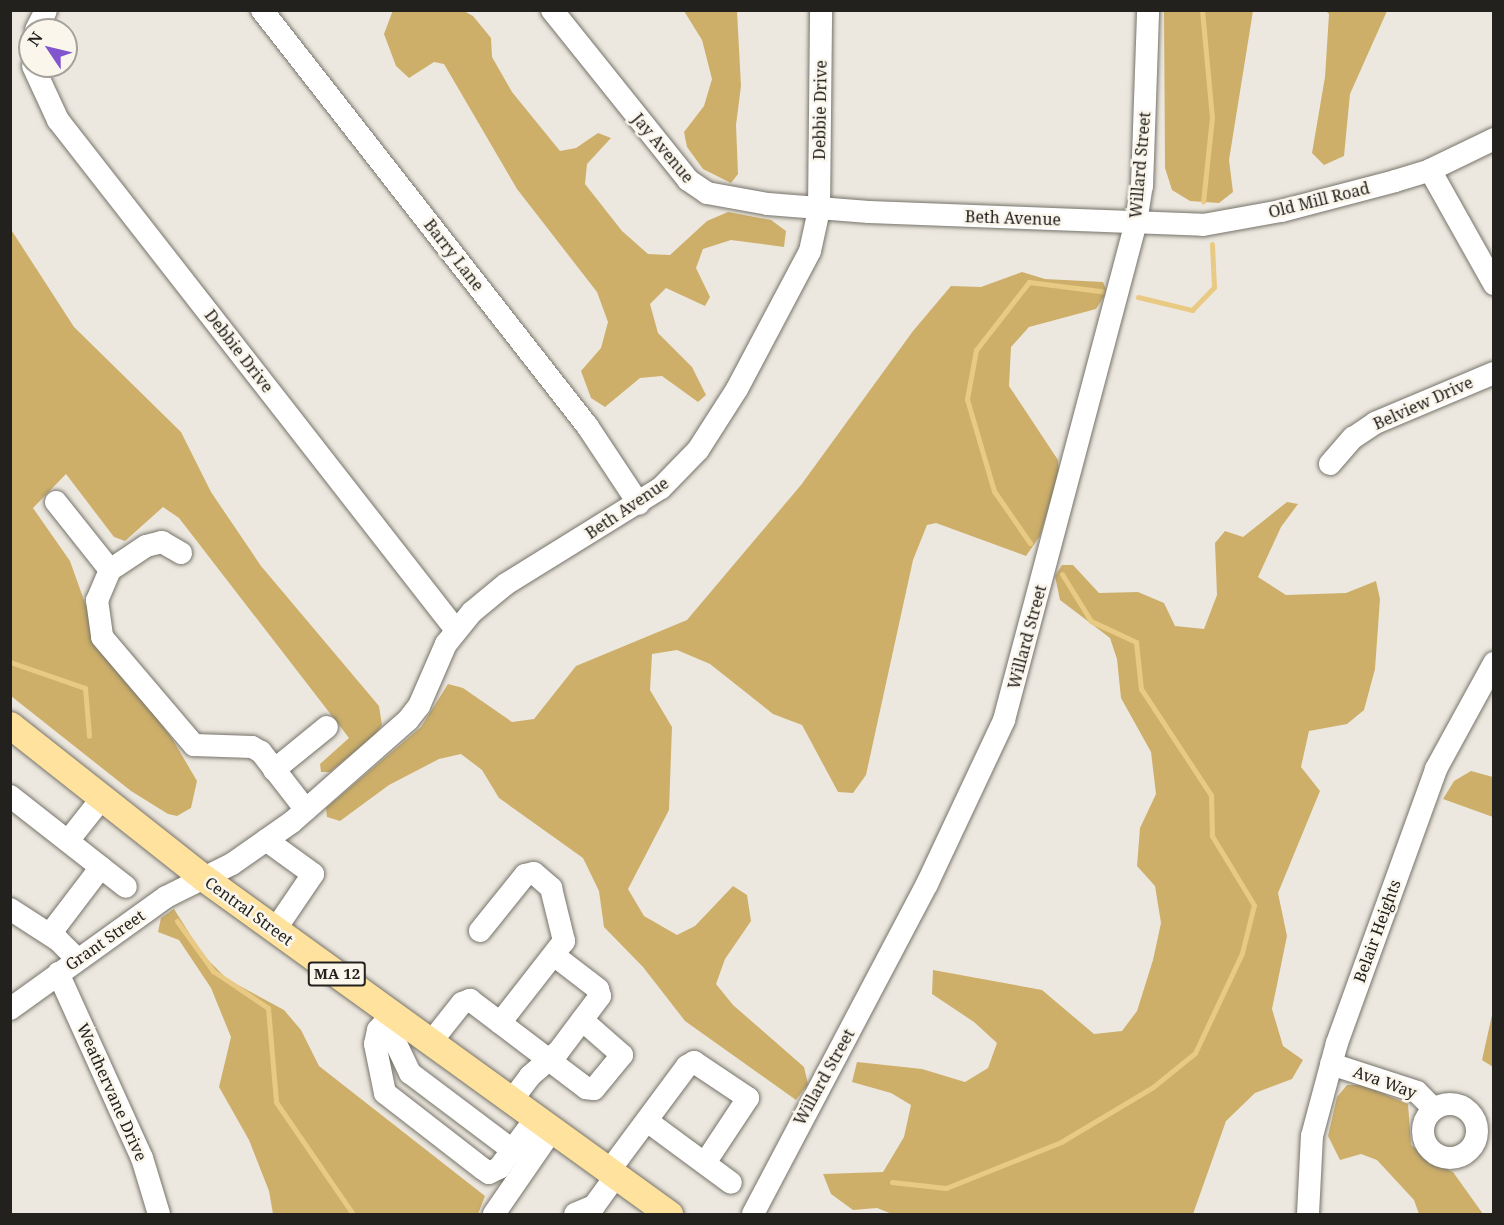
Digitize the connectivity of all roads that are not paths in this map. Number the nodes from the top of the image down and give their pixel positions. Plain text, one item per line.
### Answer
1 (262, 10) edge
2 (552, 10) edge
3 (821, 10) edge
4 (1148, 10) edge
5 (39, 78) edge
6 (1494, 139) edge
7 (1430, 170) junction
8 (819, 210) junction
9 (1136, 222) junction
10 (1494, 284) edge
11 (1494, 373) edge
12 (1330, 464) dead end
13 (56, 502) dead end
14 (639, 504) junction
15 (181, 553) dead end
16 (110, 570) junction
17 (456, 630) junction
18 (1494, 663) edge
19 (10, 725) edge
20 (327, 727) dead end
21 (274, 770) junction
22 (10, 796) edge
23 (102, 798) junction
24 (306, 810) junction
25 (266, 840) junction
26 (68, 841) junction
27 (101, 867) junction
28 (204, 878) junction
29 (126, 887) dead end
30 (10, 909) edge
31 (275, 930) junction
32 (480, 931) dead end
33 (50, 934) junction
34 (555, 956) junction
35 (77, 959) junction
36 (58, 972) junction
37 (10, 1009) edge
38 (392, 1014) junction
39 (582, 1020) junction
40 (500, 1023) junction
41 (431, 1042) junction
42 (550, 1060) junction
43 (1331, 1064) junction
44 (512, 1100) junction
45 (1434, 1109) dead end
46 (646, 1121) junction
47 (544, 1124) junction
48 (512, 1150) junction
49 (705, 1163) junction
50 (613, 1173) junction
51 (731, 1183) dead end
52 (587, 1212) edge
53 (159, 1215) edge
54 (494, 1215) edge
55 (669, 1215) edge
56 (753, 1215) edge
57 (1308, 1215) edge

1 - 14 street, Barry Lane
2 - 8 street, Jay Avenue
3 - 8 street, Debbie Drive
4 - 9 street, Willard Street
5 - 17 street, Debbie Drive
6 - 7 street, Old Mill Road
7 - 9 street, Old Mill Road
7 - 10 street
8 - 9 street, Beth Avenue
8 - 14 street, Beth Avenue
9 - 56 street, Willard Street
11 - 12 street, Belview Drive
13 - 16 street
14 - 17 street, Beth Avenue
15 - 16 street
16 - 21 street
17 - 24 street, Beth Avenue
18 - 43 street, Belair Heights
19 - 23 main road, Central Street / MA 12
20 - 21 street
21 - 24 street
22 - 26 street
23 - 26 street
23 - 28 main road, Central Street / MA 12
24 - 25 street, Beth Avenue
25 - 28 street, Beth Avenue
25 - 31 street
26 - 27 street
27 - 29 street
27 - 33 street
28 - 31 main road, Central Street / MA 12
28 - 35 street, Grant Street
30 - 33 street
31 - 38 main road, Central Street / MA 12
32 - 34 street
33 - 35 street
34 - 39 street
34 - 40 street
35 - 36 street, Grant Street
36 - 37 street, Grant Street
36 - 53 street, Weathervane Drive
38 - 41 main road, Central Street / MA 12
38 - 48 street
38 - 48 street
39 - 42 street
39 - 42 street
40 - 41 street
40 - 42 street
41 - 44 main road, Central Street / MA 12
42 - 44 street
43 - 45 street, Ava Way
43 - 57 street, Belair Heights
44 - 47 main road, Central Street / MA 12
46 - 49 street
46 - 49 street
46 - 50 street
47 - 48 street
47 - 50 main road, Central Street / MA 12
47 - 54 street
49 - 51 street
50 - 52 street
50 - 55 main road, Central Street / MA 12

